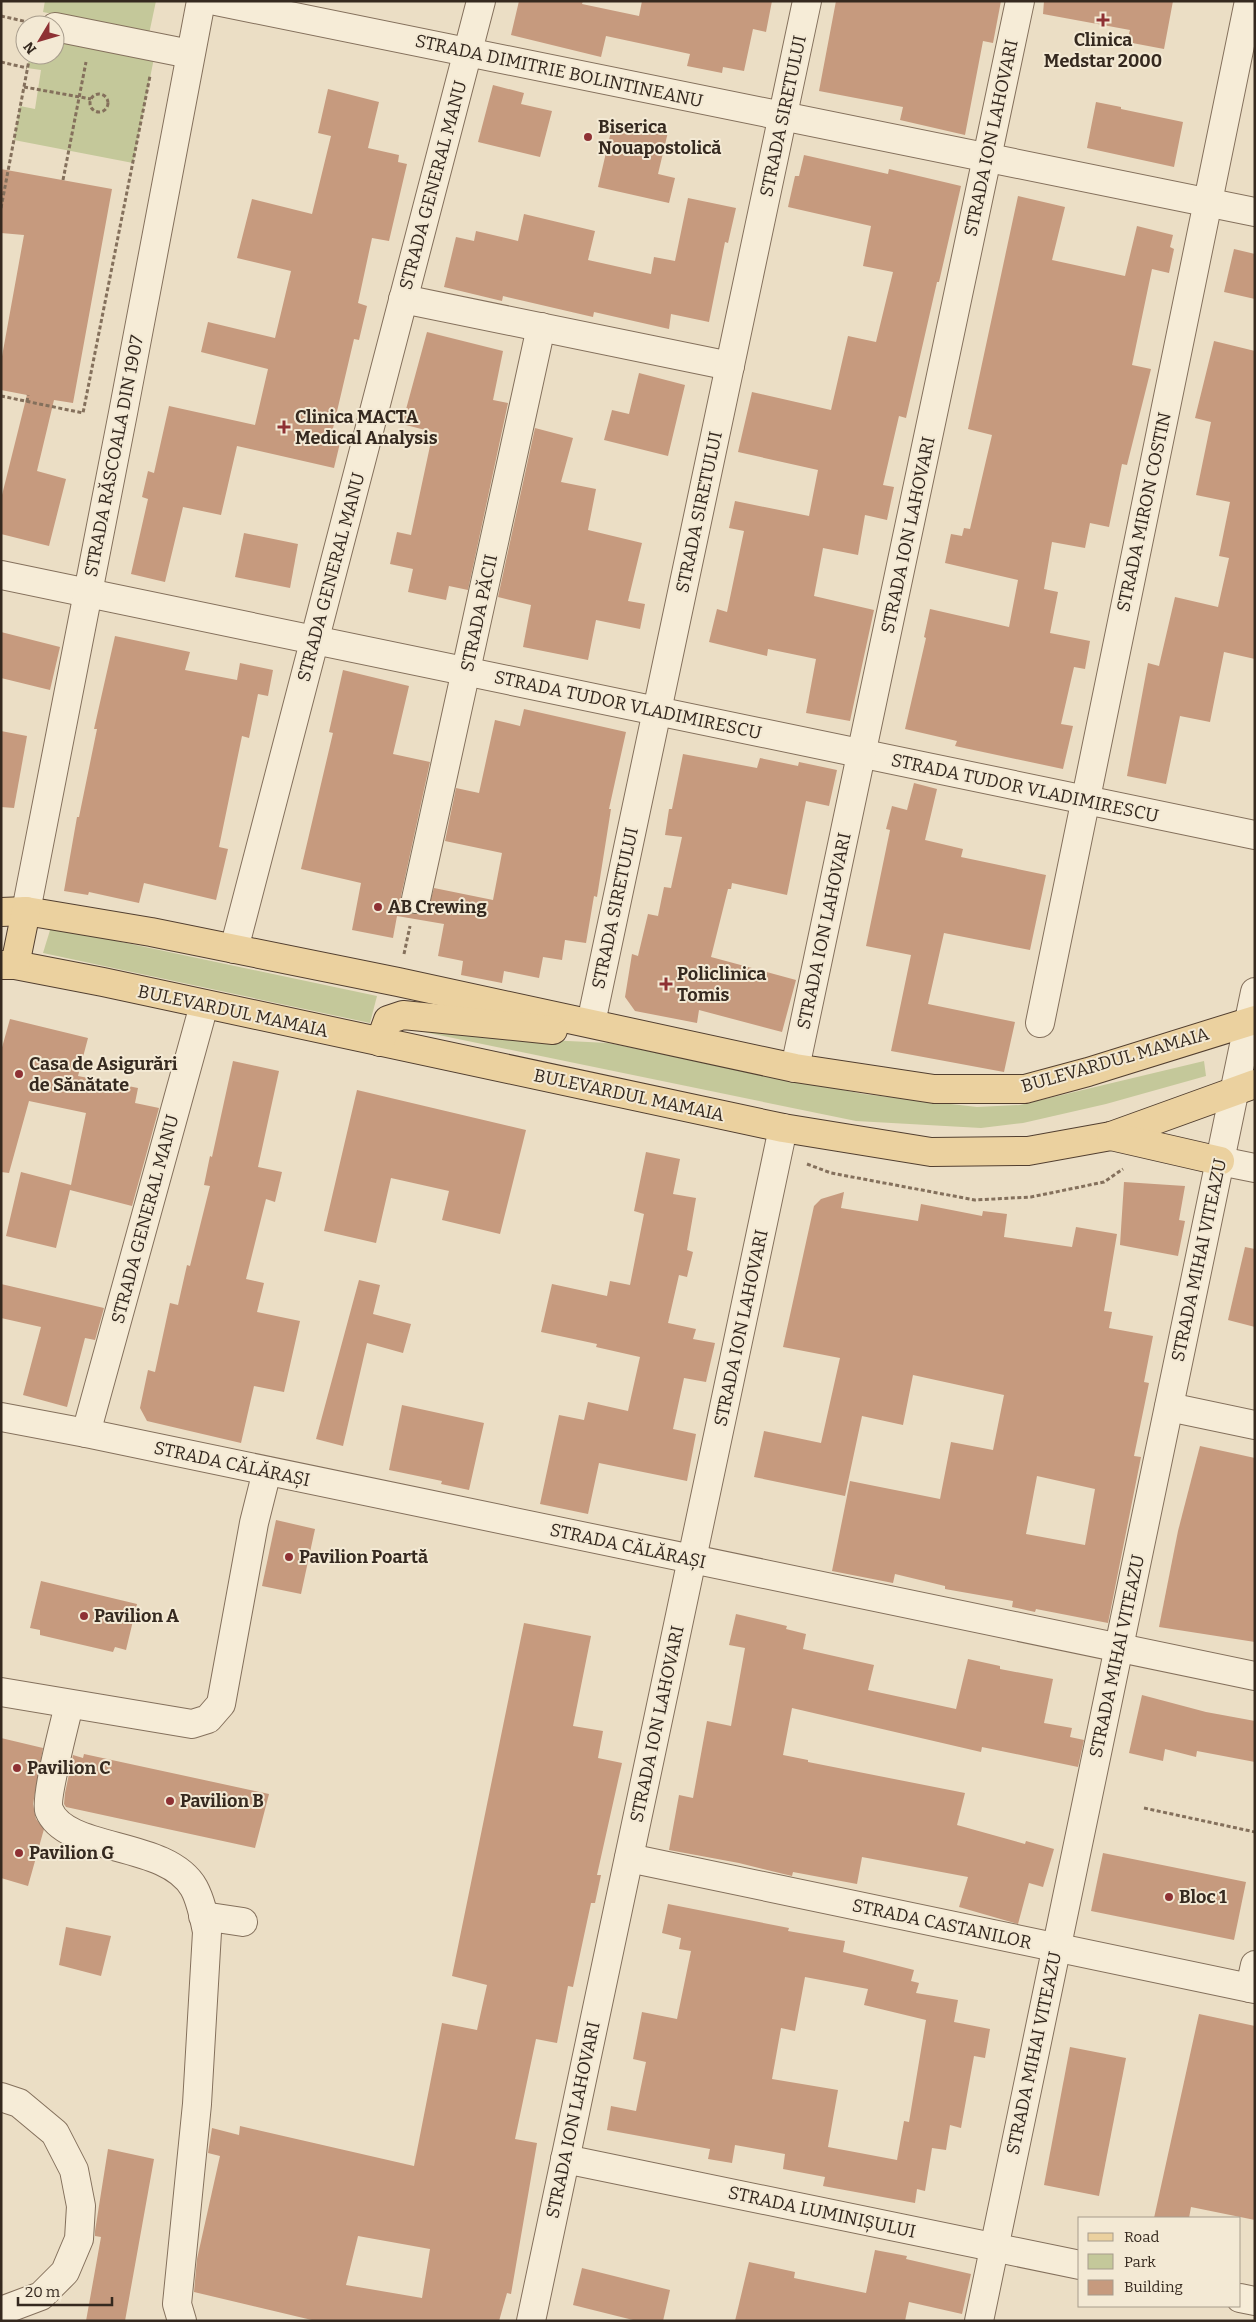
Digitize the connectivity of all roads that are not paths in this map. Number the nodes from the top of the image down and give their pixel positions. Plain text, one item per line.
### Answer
1 (201, 1) edge
2 (216, 1) edge
3 (481, 1) edge
4 (807, 1) edge
5 (1020, 1) edge
6 (1249, 1) edge
7 (65, 29) edge
8 (468, 53) junction
9 (190, 54) junction
10 (782, 117) junction
11 (987, 158) junction
12 (1208, 203) junction
13 (1255, 212) edge
14 (403, 299) junction
15 (541, 327) junction
16 (730, 366) junction
17 (1, 575) edge
18 (87, 592) junction
19 (315, 640) junction
20 (466, 672) junction
21 (657, 711) junction
22 (861, 754) junction
23 (1085, 800) junction
24 (1255, 835) edge
25 (416, 899) road end
26 (14, 911) edge
27 (234, 949) junction
28 (8, 965) edge
29 (1255, 992) edge
30 (204, 1005) junction
31 (1251, 1021) edge
32 (1040, 1023) dead end
33 (602, 1025) junction
34 (380, 1042) junction
35 (795, 1068) junction
36 (1244, 1088) edge
37 (783, 1128) junction
38 (1112, 1136) junction
39 (1220, 1161) junction
40 (1255, 1168) edge
41 (1169, 1407) junction
42 (1, 1418) edge
43 (1255, 1425) edge
44 (86, 1433) junction
45 (267, 1471) junction
46 (692, 1559) junction
47 (1119, 1648) junction
48 (1255, 1676) edge
49 (1, 1692) edge
50 (69, 1705) junction
51 (628, 1858) junction
52 (204, 1916) junction
53 (243, 1922) dead end
54 (1056, 1948) junction
55 (1253, 1981) edge
56 (1, 2097) edge
57 (565, 2159) junction
58 (994, 2248) junction
59 (1078, 2265) edge
60 (1241, 2298) edge
61 (1255, 2302) edge
62 (1, 2311) edge
63 (182, 2321) edge
64 (531, 2321) edge
65 (979, 2321) edge

1 - 9 street, STRADA RĂSCOALA DIN 1907
2 - 8 street, STRADA DIMITRIE BOLINTINEANU
3 - 8 street, STRADA GENERAL MANU
4 - 10 street, STRADA SIRETULUI
5 - 11 street, STRADA ION LAHOVARI
6 - 12 street, STRADA MIRON COSTIN
7 - 9 street
8 - 10 street, STRADA DIMITRIE BOLINTINEANU
8 - 14 street, STRADA GENERAL MANU
9 - 18 street, STRADA RĂSCOALA DIN 1907
10 - 11 street, STRADA DIMITRIE BOLINTINEANU
10 - 16 street, STRADA SIRETULUI
11 - 12 street, STRADA DIMITRIE BOLINTINEANU
11 - 22 street, STRADA ION LAHOVARI
12 - 13 street, STRADA DIMITRIE BOLINTINEANU
12 - 23 street, STRADA MIRON COSTIN
14 - 15 street
14 - 19 street, STRADA GENERAL MANU
15 - 16 street
15 - 20 street, STRADA PĂCII
16 - 21 street, STRADA SIRETULUI
17 - 18 street, STRADA TUDOR VLADIMIRESCU
18 - 19 street, STRADA TUDOR VLADIMIRESCU
18 - 26 street, STRADA RĂSCOALA DIN 1907
19 - 20 street, STRADA TUDOR VLADIMIRESCU
19 - 27 street, STRADA GENERAL MANU
20 - 21 street, STRADA TUDOR VLADIMIRESCU
20 - 25 street, STRADA PĂCII
21 - 22 street, STRADA TUDOR VLADIMIRESCU
21 - 33 street, STRADA SIRETULUI
22 - 23 street, STRADA TUDOR VLADIMIRESCU
22 - 35 street, STRADA ION LAHOVARI
23 - 24 street, STRADA TUDOR VLADIMIRESCU
23 - 32 street, STRADA MIRON COSTIN
26 - 27 main road, BULEVARDUL MAMAIA
26 - 28 main road
27 - 33 main road, BULEVARDUL MAMAIA
28 - 30 main road, BULEVARDUL MAMAIA
29 - 31 street, STRADA MIHAI VITEAZU
30 - 34 main road, BULEVARDUL MAMAIA
30 - 44 street, STRADA GENERAL MANU
31 - 35 main road, BULEVARDUL MAMAIA
31 - 36 street, STRADA MIHAI VITEAZU
33 - 34 main road
33 - 35 main road, BULEVARDUL MAMAIA
34 - 37 main road, BULEVARDUL MAMAIA
36 - 38 main road, BULEVARDUL MAMAIA
36 - 39 street, STRADA MIHAI VITEAZU
37 - 38 main road, BULEVARDUL MAMAIA
37 - 46 street, STRADA ION LAHOVARI
38 - 39 main road
39 - 40 street
39 - 41 street, STRADA MIHAI VITEAZU
41 - 43 street
41 - 47 street, STRADA MIHAI VITEAZU
42 - 44 street, STRADA CĂLĂRAȘI
44 - 45 street, STRADA CĂLĂRAȘI
45 - 46 street, STRADA CĂLĂRAȘI
45 - 50 street
46 - 47 street, STRADA CĂLĂRAȘI
46 - 51 street, STRADA ION LAHOVARI
47 - 48 street, STRADA CĂLĂRAȘI
47 - 54 street, STRADA MIHAI VITEAZU
49 - 50 street
50 - 52 street
51 - 54 street, STRADA CASTANILOR
51 - 57 street, STRADA ION LAHOVARI
52 - 53 street
52 - 63 street
54 - 55 street, STRADA CASTANILOR
54 - 58 street, STRADA MIHAI VITEAZU
56 - 62 street
57 - 58 street, STRADA LUMINIȘULUI
57 - 64 street, STRADA ION LAHOVARI
58 - 59 street, STRADA LUMINIȘULUI
58 - 65 street, STRADA MIHAI VITEAZU
60 - 61 street

